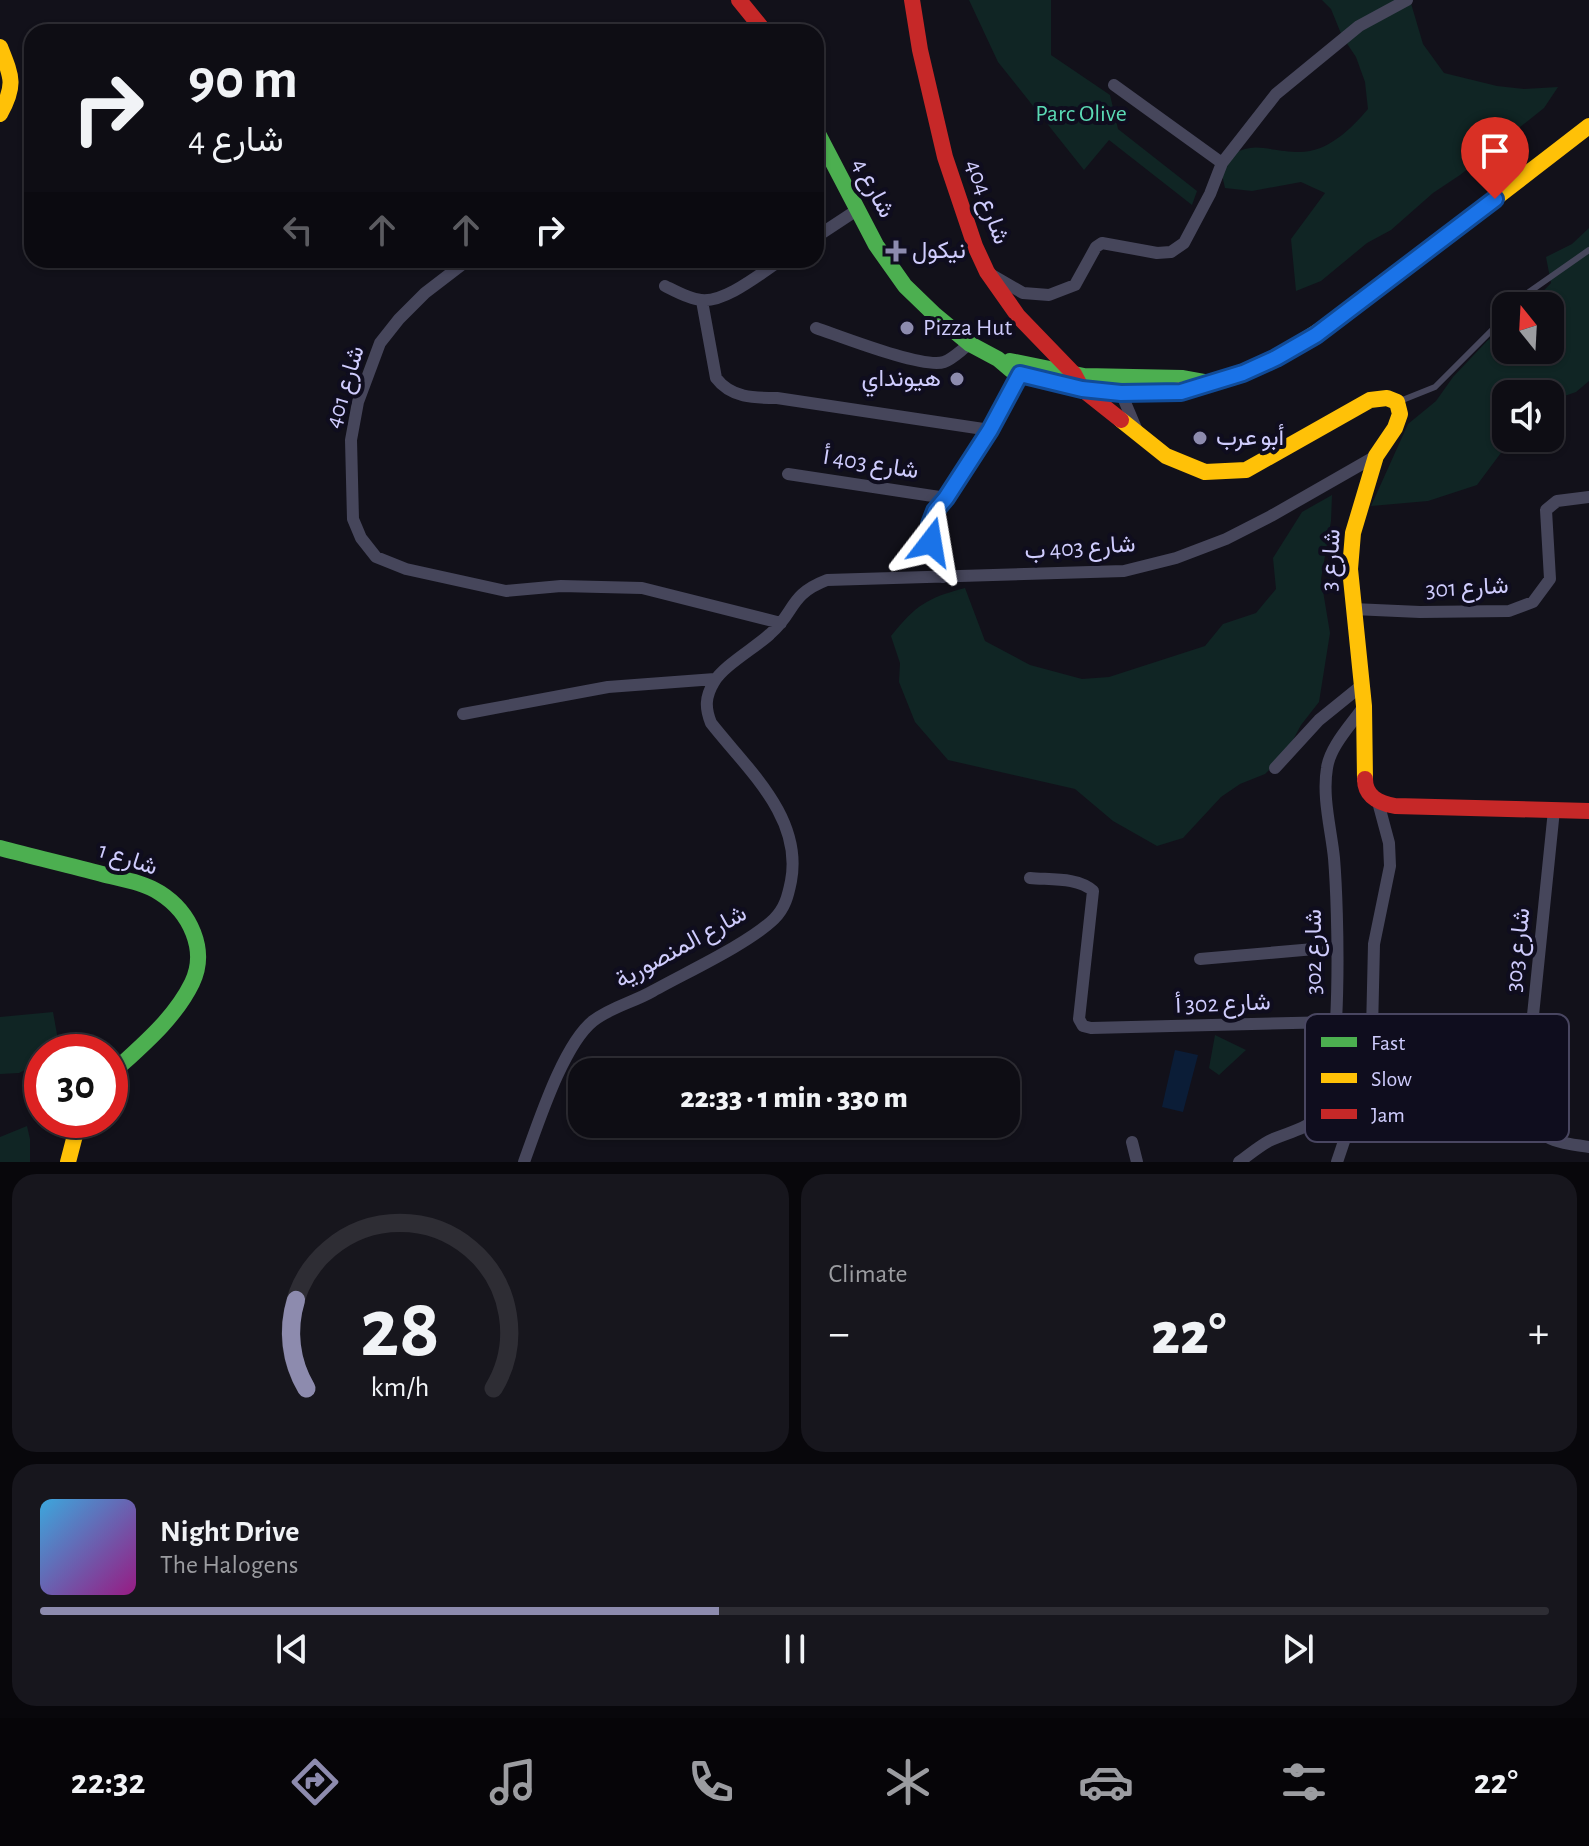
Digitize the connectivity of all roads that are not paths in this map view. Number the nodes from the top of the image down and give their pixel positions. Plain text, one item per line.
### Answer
1 (739, 0) edge
2 (912, 0) edge
3 (1407, 0) edge
4 (758, 24) edge
5 (0, 47) edge
6 (1114, 85) dead end
7 (0, 114) edge
8 (1589, 126) edge
9 (824, 146) edge
10 (1222, 163) junction
11 (857, 210) junction
12 (824, 232) edge
13 (1589, 250) edge
14 (458, 268) edge
15 (769, 268) edge
16 (987, 272) junction
17 (665, 286) dead end
18 (1529, 292) edge
19 (702, 301) junction
20 (816, 328) dead end
21 (1492, 330) edge
22 (970, 344) junction
23 (1024, 369) junction
24 (1078, 381) junction
25 (1117, 385) junction
26 (1397, 402) junction
27 (990, 430) junction
28 (1138, 433) junction
29 (1376, 456) junction
30 (788, 474) dead end
31 (1589, 497) edge
32 (946, 498) junction
33 (943, 577) junction
34 (1353, 609) junction
35 (781, 623) junction
36 (715, 679) junction
37 (1361, 686) junction
38 (1364, 706) junction
39 (463, 714) dead end
40 (1275, 768) dead end
41 (1378, 802) junction
42 (1554, 810) junction
43 (1589, 811) edge
44 (0, 848) edge
45 (1030, 878) dead end
46 (1337, 947) junction
47 (1200, 959) dead end
48 (1336, 1014) edge
49 (1372, 1014) edge
50 (1533, 1014) edge
51 (1305, 1023) edge
52 (128, 1056) edge
53 (1305, 1124) edge
54 (74, 1138) edge
55 (1132, 1142) dead end
56 (1344, 1142) edge
57 (1558, 1142) edge
58 (1589, 1147) edge
59 (68, 1162) edge
60 (524, 1162) edge
61 (1137, 1162) edge
62 (1239, 1162) edge
63 (1337, 1162) edge

1 - 4 street
2 - 16 street, شارع 404
3 - 10 street
5 - 7 street
6 - 10 street
8 - 25 street, شارع 4
9 - 11 street, شارع 4
10 - 16 street
11 - 12 street
11 - 22 street, شارع 4
13 - 18 lane
14 - 35 street, شارع 401
15 - 19 street
16 - 24 street, شارع 404
17 - 19 street
19 - 27 street
20 - 22 street
21 - 26 lane
22 - 23 street, شارع 4
23 - 24 street, شارع 4
23 - 27 street
24 - 25 street, شارع 4
24 - 28 street
25 - 28 street
26 - 28 street
26 - 29 street, شارع 3
27 - 32 street
29 - 33 street, شارع 403 ب
29 - 34 street, شارع 3
30 - 32 street, شارع 403 أ
31 - 34 street, شارع 301
32 - 33 street
33 - 35 street, شارع 403 ب
34 - 37 street, شارع 3
35 - 36 street
36 - 39 street
36 - 60 street, شارع المنصورية
37 - 38 street, شارع 3
37 - 40 street
38 - 41 street, شارع 3
38 - 46 street, شارع 302
41 - 42 street
41 - 49 street
42 - 43 street
42 - 50 street, شارع 303
44 - 52 street, شارع 1
45 - 51 street, شارع 302 أ
46 - 47 street
46 - 48 street, شارع 302
53 - 62 street, شارع 302
54 - 59 street
55 - 61 street
56 - 63 street
57 - 58 street, شارع 303

